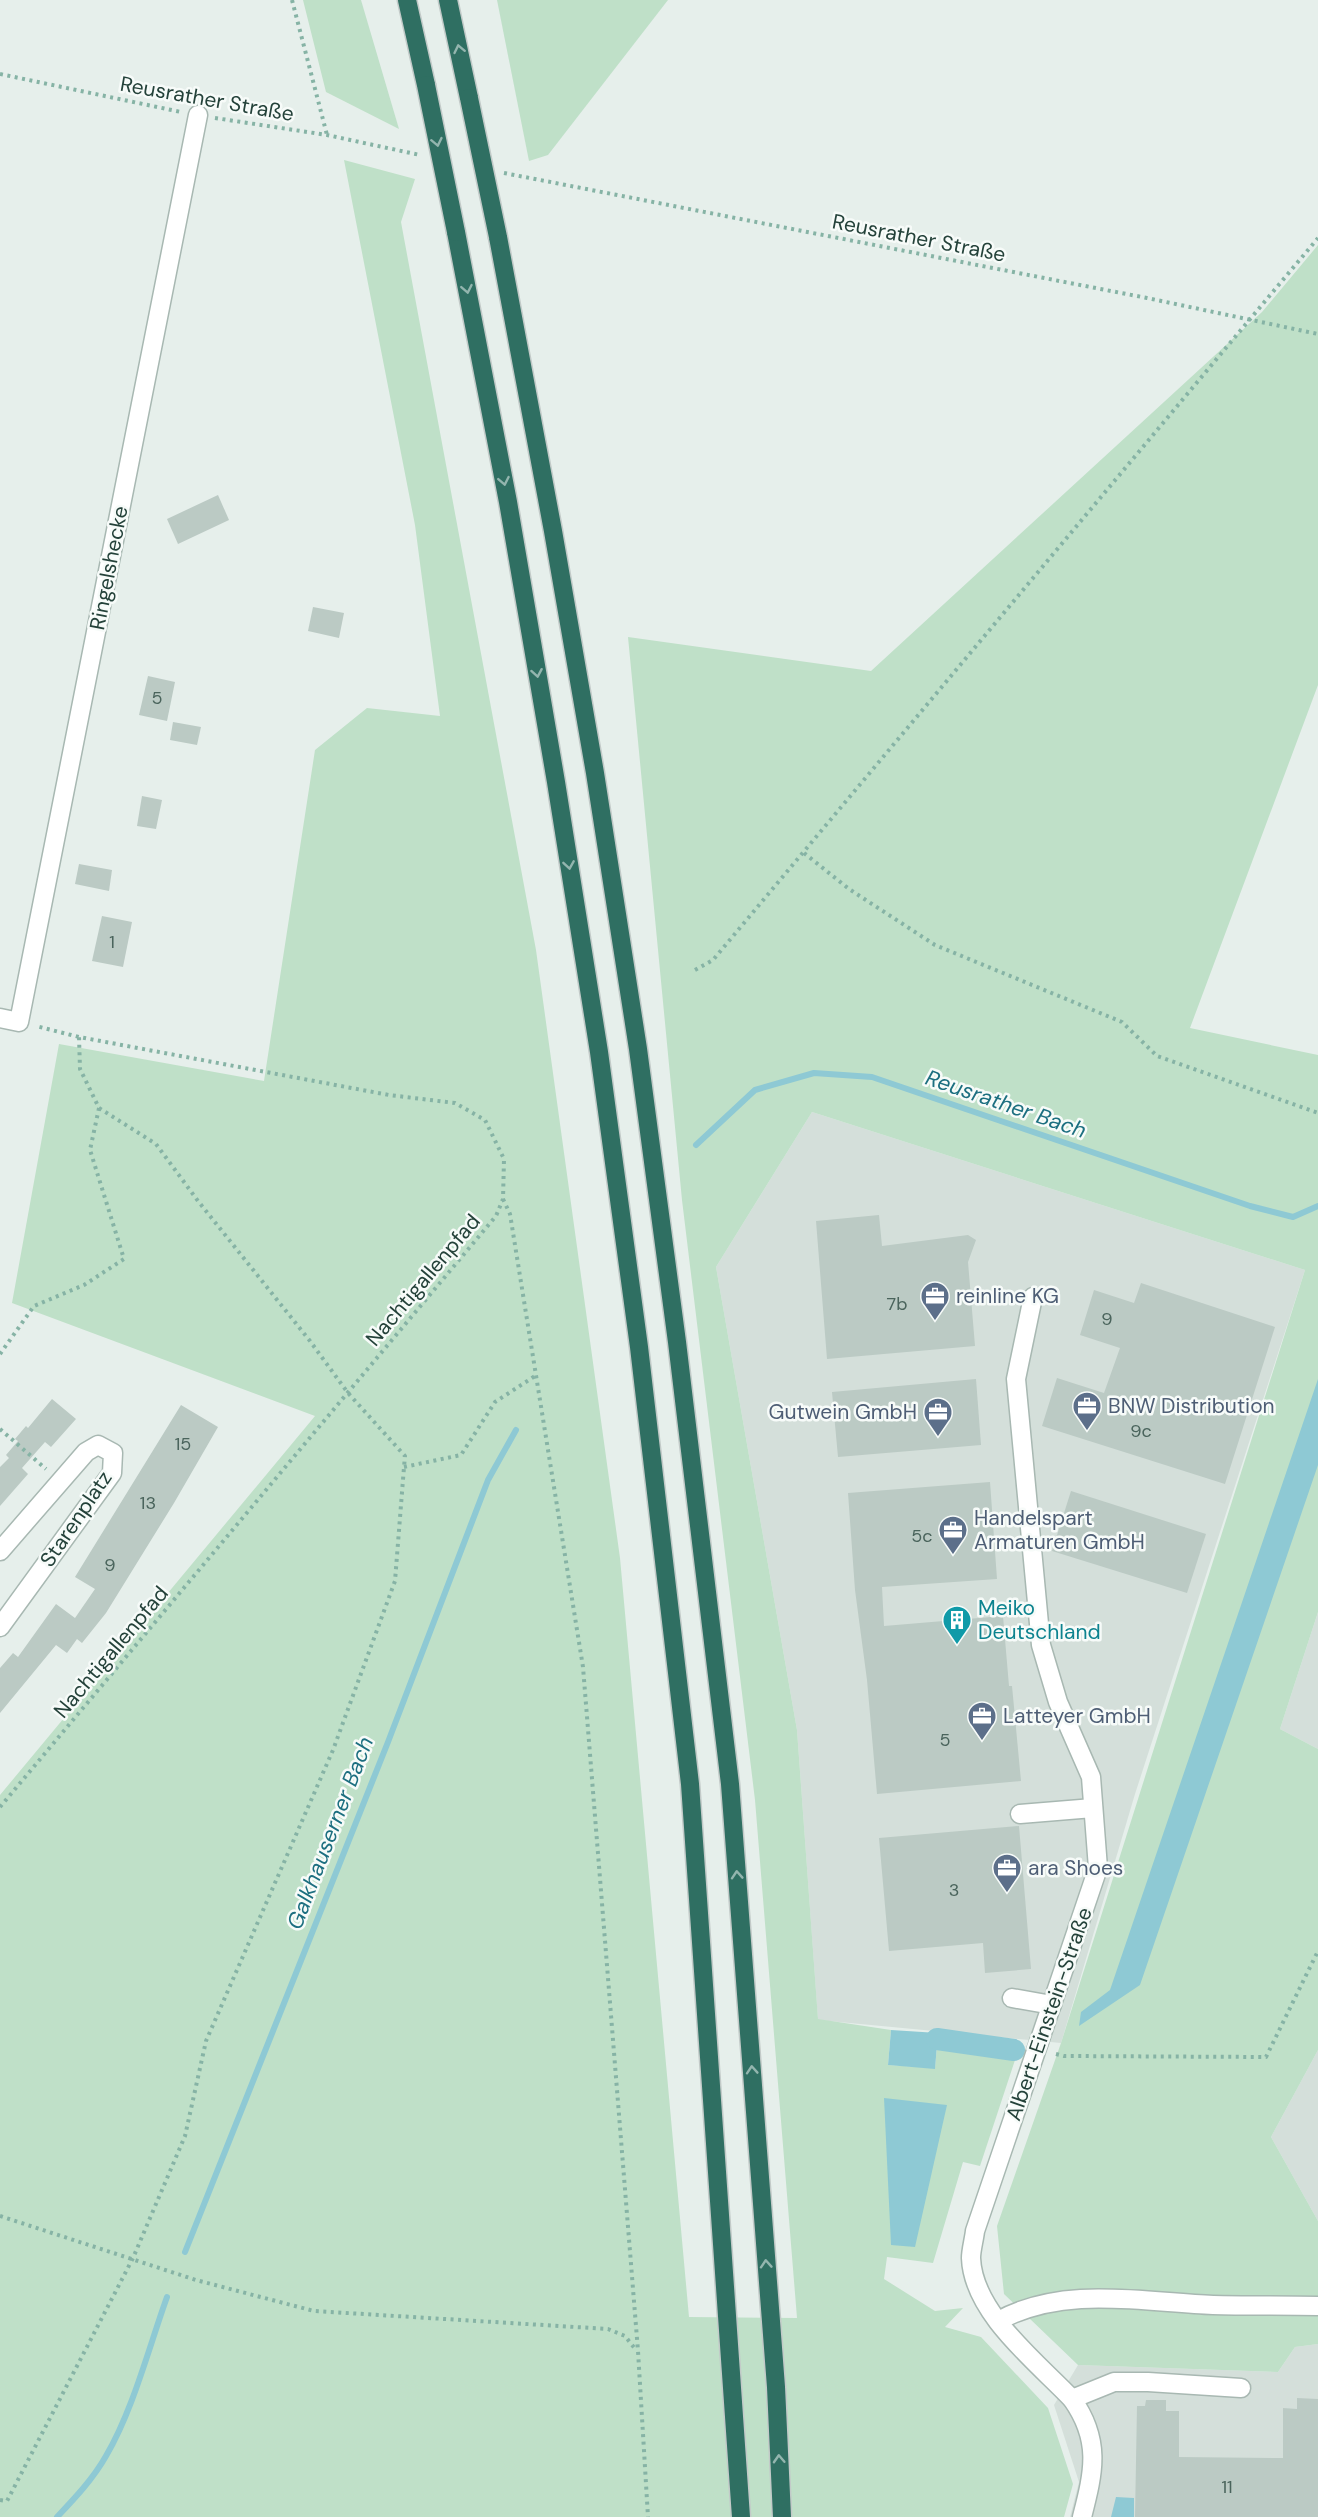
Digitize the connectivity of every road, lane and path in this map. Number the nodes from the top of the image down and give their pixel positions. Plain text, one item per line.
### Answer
1 (292, 0) edge
2 (407, 0) edge
3 (448, 0) edge
4 (0, 74) edge
5 (198, 115) junction
6 (327, 135) junction
7 (408, 153) dead end
8 (514, 175) dead end
9 (1318, 238) edge
10 (1248, 320) junction
11 (1318, 334) edge
12 (804, 853) junction
13 (694, 970) dead end
14 (0, 1018) edge
15 (19, 1022) junction
16 (79, 1037) junction
17 (99, 1108) junction
18 (1318, 1113) edge
19 (503, 1198) junction
20 (1033, 1297) dead end
21 (0, 1354) edge
22 (536, 1376) junction
23 (348, 1393) junction
24 (0, 1429) edge
25 (404, 1467) junction
26 (61, 1482) junction
27 (0, 1551) edge
28 (0, 1628) edge
29 (0, 1807) edge
30 (1093, 1808) junction
31 (1020, 1814) dead end
32 (1318, 1951) edge
33 (1012, 1998) dead end
34 (1052, 2005) junction
35 (1037, 2049) junction
36 (0, 2216) edge
37 (133, 2259) junction
38 (1318, 2306) edge
39 (998, 2321) junction
40 (638, 2352) junction
41 (1241, 2388) dead end
42 (1072, 2398) junction
43 (0, 2500) edge
44 (648, 2517) edge
45 (741, 2517) edge
46 (782, 2517) edge
47 (1082, 2517) edge

1 - 6 path
2 -> 45 highway, bridge
46 -> 3 highway, bridge
4 - 5 path, Reusrather Straße
5 - 6 path, Reusrather Straße
5 - 15 street, Ringelshecke
6 - 7 path, Reusrather Straße
8 - 10 path, Reusrather Straße
9 - 10 path
10 - 11 path, Reusrather Straße
10 - 12 path
12 - 13 path
12 - 18 path
14 - 15 street
15 - 16 path, Nachtigallenpfad
16 - 17 path
16 - 19 path, Nachtigallenpfad
17 - 21 path
17 - 23 path
19 - 22 path
19 - 23 path, Nachtigallenpfad
20 - 30 street, Albert-Einstein-Straße
22 - 25 path
22 - 40 path
23 - 25 path
23 - 29 path, Nachtigallenpfad
24 - 26 path
25 - 37 path
26 - 27 street, Starenplatz
26 - 28 street, Starenplatz
30 - 31 street
30 - 34 street, Albert-Einstein-Straße
32 - 35 path
33 - 34 street
34 - 35 street, Albert-Einstein-Straße
35 - 39 street, Albert-Einstein-Straße
36 - 37 path
37 - 40 path
37 - 43 path
38 - 39 street
39 - 42 street, Albert-Einstein-Straße
40 - 44 path
41 - 42 street
42 - 47 street, Albert-Einstein-Straße

